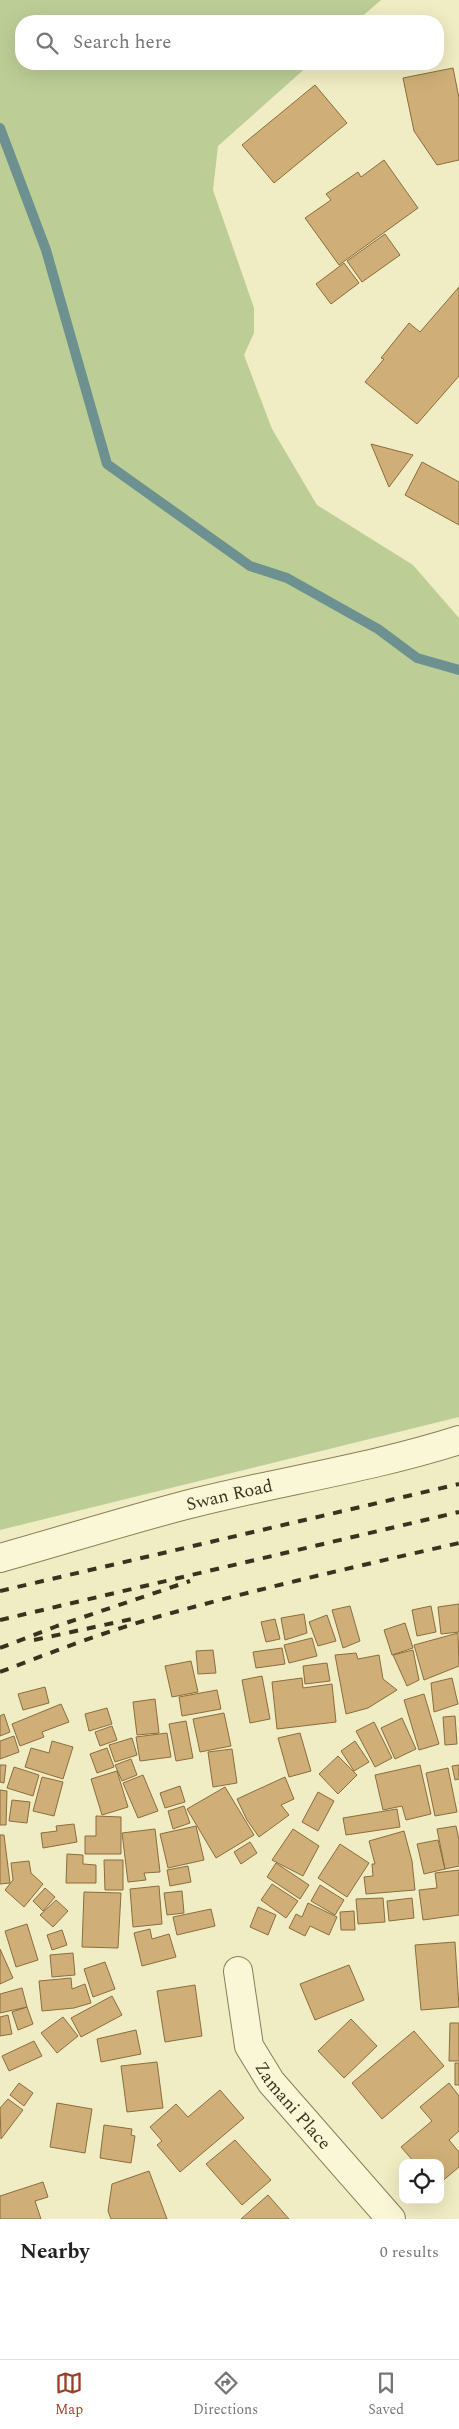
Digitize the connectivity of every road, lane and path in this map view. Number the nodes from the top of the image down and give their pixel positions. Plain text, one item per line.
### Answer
1 (459, 1440) edge
2 (0, 1558) edge
3 (238, 1971) dead end
4 (391, 2219) edge

1 - 2 street, Swan Road
3 - 4 street, Zamani Place

